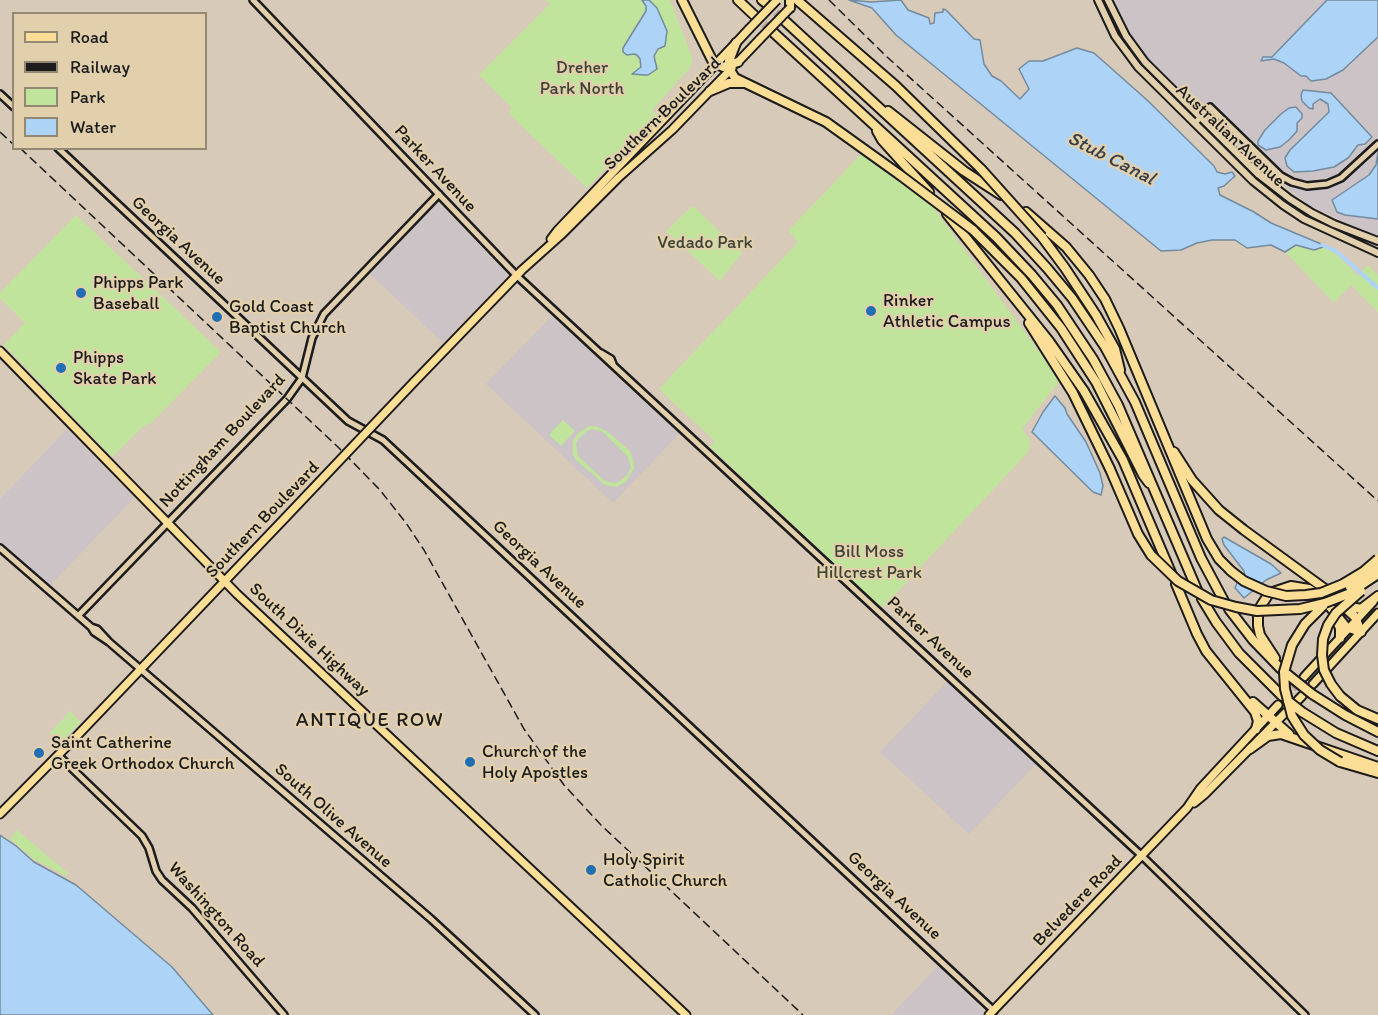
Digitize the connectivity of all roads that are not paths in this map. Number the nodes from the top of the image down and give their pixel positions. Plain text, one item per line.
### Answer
1 (253, 0) edge
2 (682, 0) edge
3 (738, 0) edge
4 (777, 0) edge
5 (797, 0) edge
6 (808, 0) edge
7 (1098, 0) edge
8 (1108, 0) edge
9 (790, 4) edge
10 (812, 13) junction
11 (755, 16) tunnel mouth
12 (785, 21) tunnel mouth
13 (774, 33) tunnel mouth
14 (736, 43) junction
15 (738, 62) joint
16 (716, 65) junction
17 (729, 68) junction
18 (745, 83) junction
19 (710, 91) junction
20 (0, 94) edge
21 (867, 96) junction
22 (12, 105) edge
23 (1200, 117) junction
24 (1195, 123) junction
25 (876, 127) junction
26 (646, 137) junction
27 (1378, 144) edge
28 (634, 149) junction
29 (60, 150) edge
30 (642, 156) junction
31 (627, 170) junction
32 (603, 183) junction
33 (929, 192) dead end
34 (439, 194) junction
35 (1001, 195) dead end
36 (594, 201) junction
37 (1026, 213) dead end
38 (947, 214) dead end
39 (1378, 241) edge
40 (547, 247) junction
41 (1378, 253) edge
42 (517, 276) junction
43 (1005, 287) junction
44 (0, 351) edge
45 (1121, 377) junction
46 (302, 378) junction
47 (1158, 421) junction
48 (1153, 488) junction
49 (167, 523) junction
50 (0, 548) edge
51 (1378, 559) edge
52 (1378, 566) edge
53 (1378, 574) edge
54 (1172, 575) dead end
55 (1378, 580) edge
56 (225, 582) junction
57 (1176, 584) dead end
58 (1378, 597) edge
59 (1323, 598) junction
60 (1344, 606) junction
61 (1378, 613) edge
62 (78, 616) junction
63 (1357, 620) junction
64 (1348, 629) junction
65 (1360, 632) junction
66 (1340, 638) junction
67 (141, 670) junction
68 (1284, 671) junction
69 (1304, 677) tunnel mouth
70 (1230, 681) junction
71 (1313, 684) dead end
72 (1278, 705) dead end
73 (1286, 712) dead end
74 (1268, 716) junction
75 (1378, 719) edge
76 (1276, 722) junction
77 (1256, 729) junction
78 (1378, 732) edge
79 (1299, 740) junction
80 (1250, 749) junction
81 (1378, 751) edge
82 (58, 755) junction
83 (1378, 767) edge
84 (1378, 773) edge
85 (1187, 808) junction
86 (1, 811) edge
87 (1142, 855) junction
88 (992, 1013) edge
89 (284, 1015) edge
90 (535, 1015) edge
91 (686, 1015) edge
92 (1305, 1015) edge

1 - 34 street, Parker Avenue
2 - 16 highway
3 - 11 highway
4 - 14 main road, Southern Boulevard, bridge
5 - 9 main road, Southern Boulevard
5 - 10 highway
6 - 10 highway
7 - 24 main road, Australian Avenue
8 - 23 main road, Australian Avenue
9 - 15 main road, Southern Boulevard, bridge
10 - 45 highway, bridge
12 - 21 highway
13 - 25 highway
14 - 16 main road, Southern Boulevard
14 - 17 highway
15 - 17 highway
16 - 17 highway
16 - 26 main road, Southern Boulevard
17 - 18 highway
17 - 19 main road, Southern Boulevard
18 - 19 highway
18 - 48 highway, bridge
19 - 30 main road, Southern Boulevard
20 - 22 street
21 - 35 highway
21 - 45 highway
23 - 24 street
23 - 27 street
23 - 39 main road, Australian Avenue
24 - 41 main road, Australian Avenue
25 - 33 highway
25 - 48 highway
26 - 28 main road, Southern Boulevard
26 - 30 main road
28 - 31 main road
28 - 32 main road, Southern Boulevard
29 - 46 street, Georgia Avenue
30 - 31 main road, Southern Boulevard
31 - 36 main road, Southern Boulevard
32 - 36 main road
32 - 40 main road, Southern Boulevard
34 - 42 street, Parker Avenue
34 - 46 street, Nottingham Boulevard
36 - 40 main road, Southern Boulevard
37 - 47 highway
38 - 43 highway
40 - 42 main road, Southern Boulevard
42 - 56 main road, Southern Boulevard, bridge
42 - 87 street, Parker Avenue
43 - 53 highway, bridge
43 - 54 highway
44 - 49 main road, South Dixie Highway
45 - 68 highway
46 - 49 street, Nottingham Boulevard
46 - 88 street, Georgia Avenue
47 - 51 highway, bridge
47 - 60 highway
48 - 81 highway, bridge
49 - 56 main road, South Dixie Highway
49 - 62 street, Nottingham Boulevard
50 - 62 street, South Olive Avenue
52 - 84 highway, bridge
55 - 75 highway, bridge
56 - 67 main road, Southern Boulevard
56 - 91 main road, South Dixie Highway
57 - 70 highway
58 - 60 highway
58 - 63 main road
59 - 64 highway
59 - 66 highway
59 - 68 highway
60 - 63 highway
61 - 65 main road
62 - 67 street, South Olive Avenue
63 - 64 main road
63 - 65 highway
64 - 65 highway
64 - 66 main road
65 - 71 main road
66 - 69 main road
67 - 82 main road, Southern Boulevard
67 - 90 street, South Olive Avenue
68 - 78 highway, bridge
70 - 74 highway
70 - 77 highway
72 - 74 main road, Belvedere Road
73 - 76 main road, Belvedere Road
74 - 76 highway
74 - 77 main road, Belvedere Road
76 - 79 highway
76 - 80 main road, Belvedere Road
77 - 85 main road, Belvedere Road
79 - 80 highway
79 - 83 highway
80 - 85 main road, Belvedere Road
82 - 86 main road, Southern Boulevard
82 - 89 street, Washington Road
85 - 87 main road, Belvedere Road
87 - 88 main road, Belvedere Road
87 - 92 street, Parker Avenue

